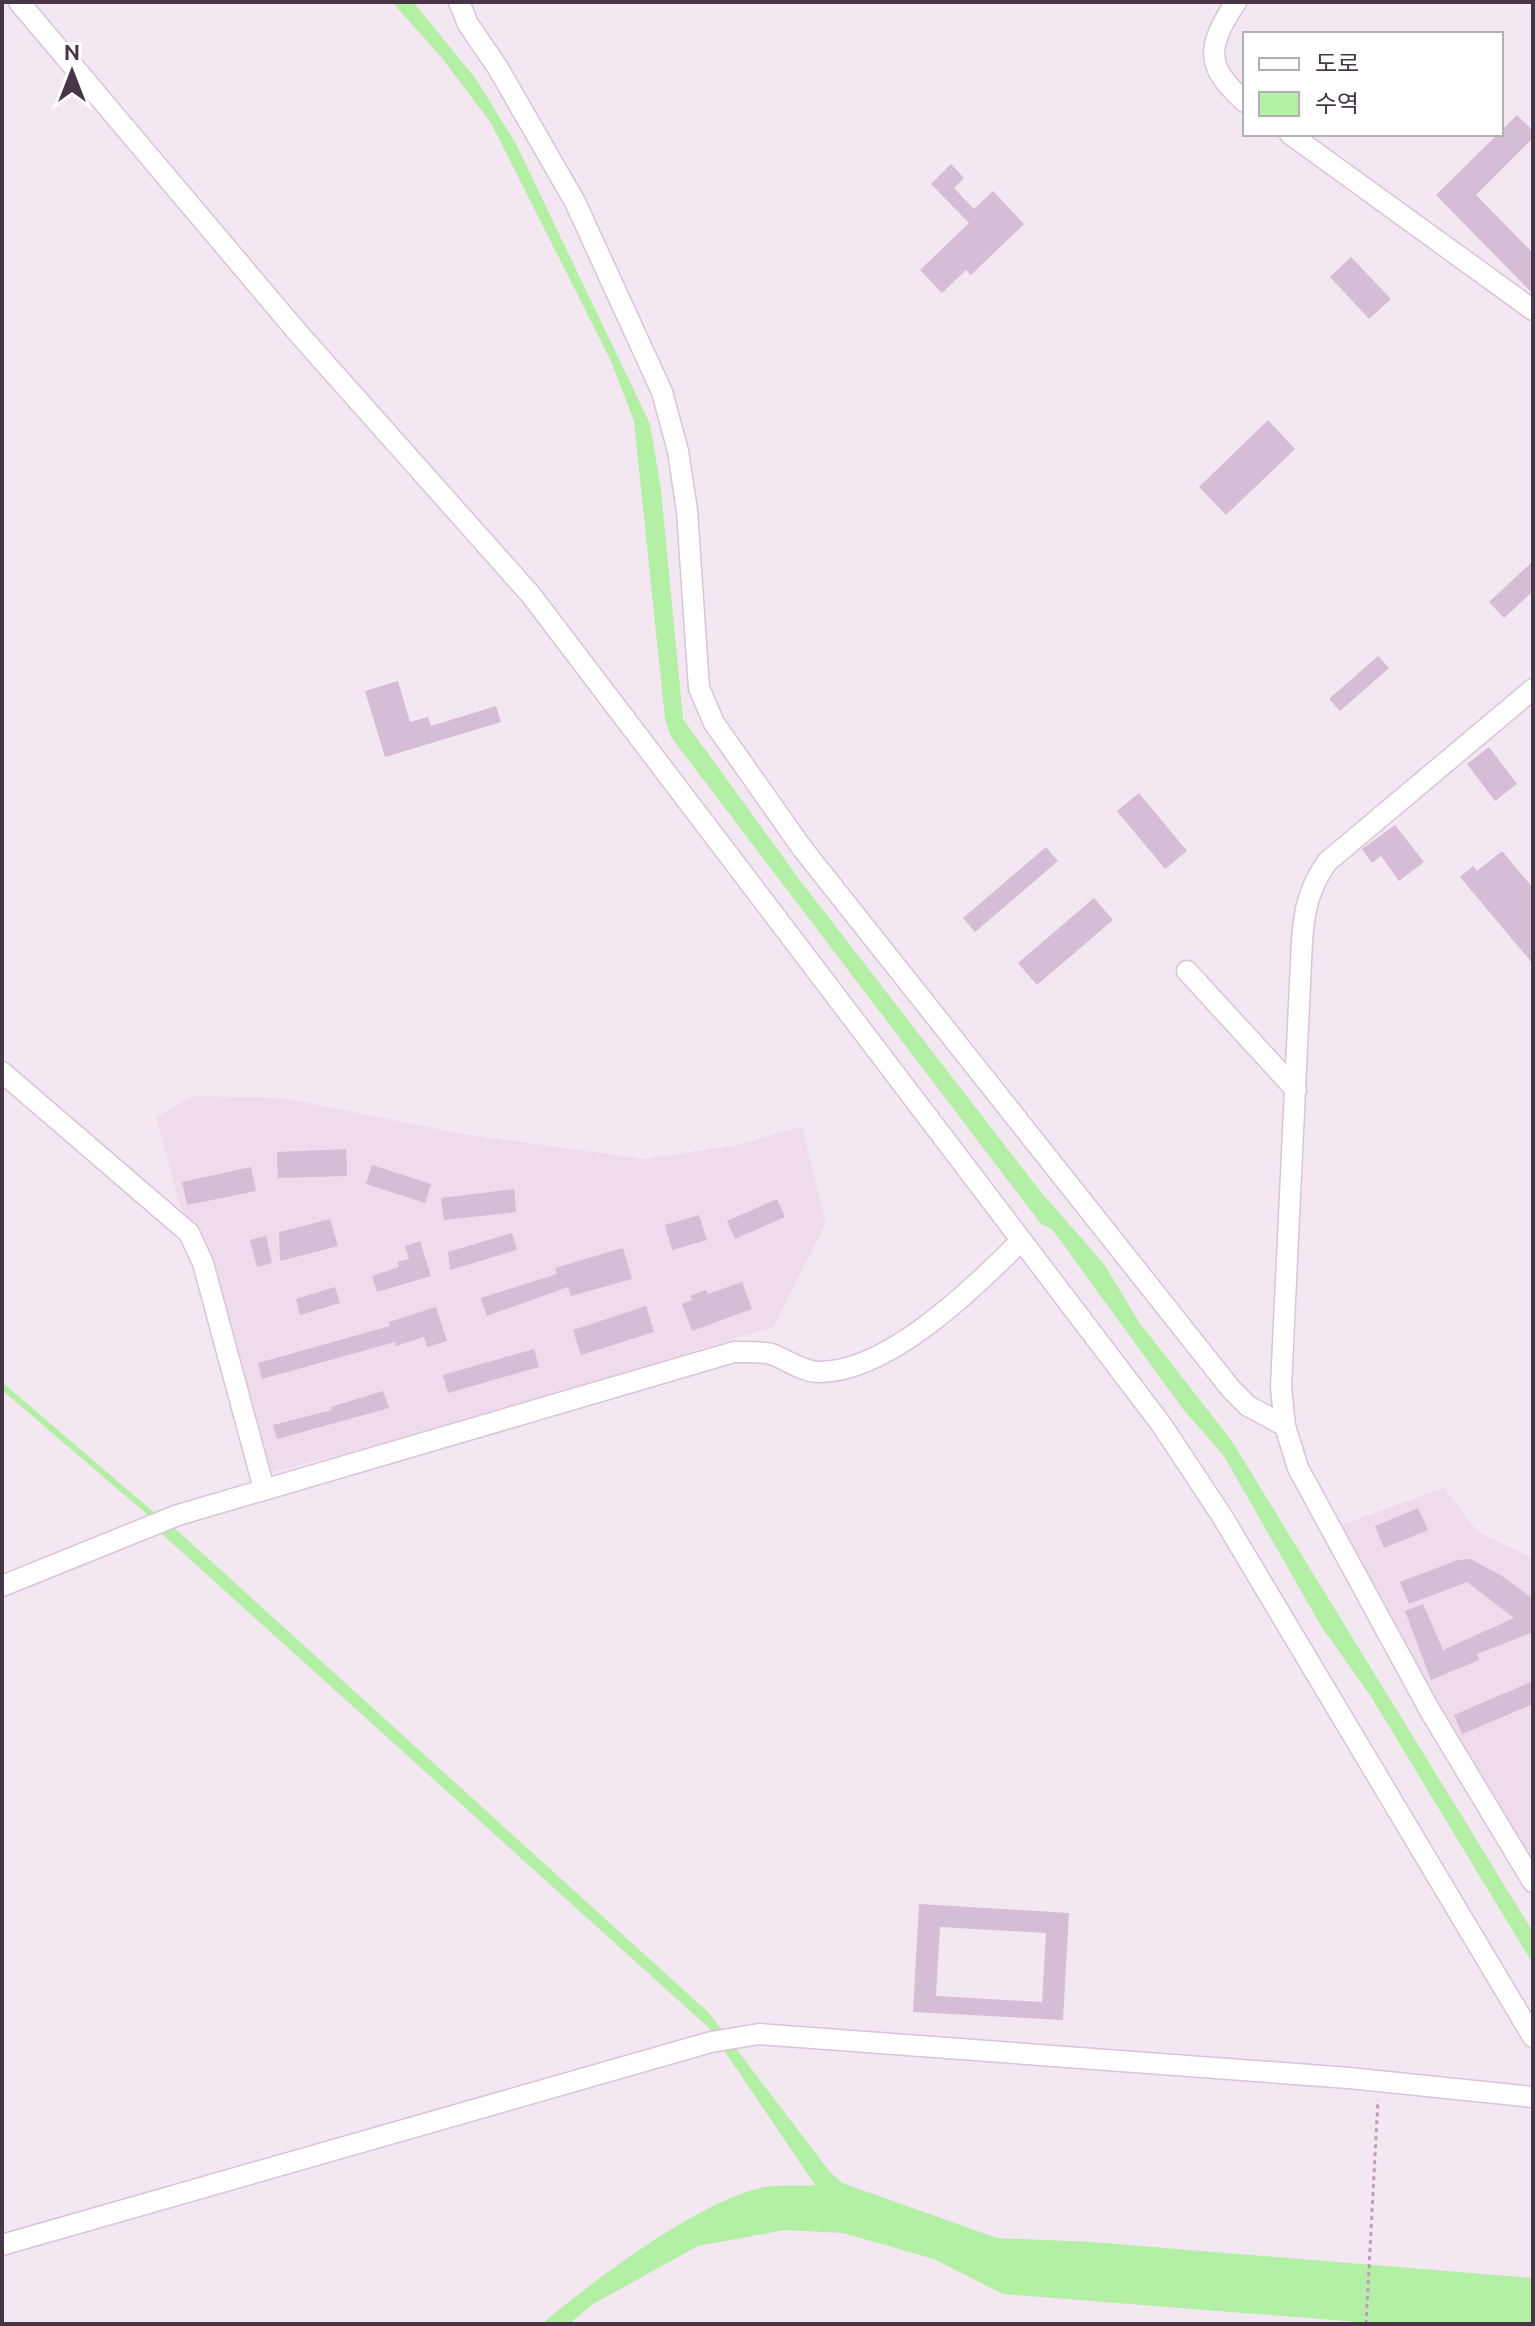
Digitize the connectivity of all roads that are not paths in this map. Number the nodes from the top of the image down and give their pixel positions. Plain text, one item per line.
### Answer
1 (19, 2) edge
2 (459, 2) edge
3 (1236, 2) edge
4 (1243, 100) edge
5 (1293, 136) edge
6 (1533, 310) edge
7 (1533, 689) edge
8 (1187, 971) dead end
9 (2, 1072) edge
10 (1296, 1090) junction
11 (1020, 1242) junction
12 (1285, 1426) junction
13 (264, 1489) junction
14 (2, 1586) edge
15 (1533, 1882) edge
16 (1533, 2037) edge
17 (1533, 2097) edge
18 (2, 2245) edge

1 - 11 street
2 - 12 street
3 - 4 street
5 - 6 street
7 - 10 street
8 - 10 street
9 - 13 street
10 - 12 street
11 - 13 street
11 - 16 street
12 - 15 street
13 - 14 street
17 - 18 street

